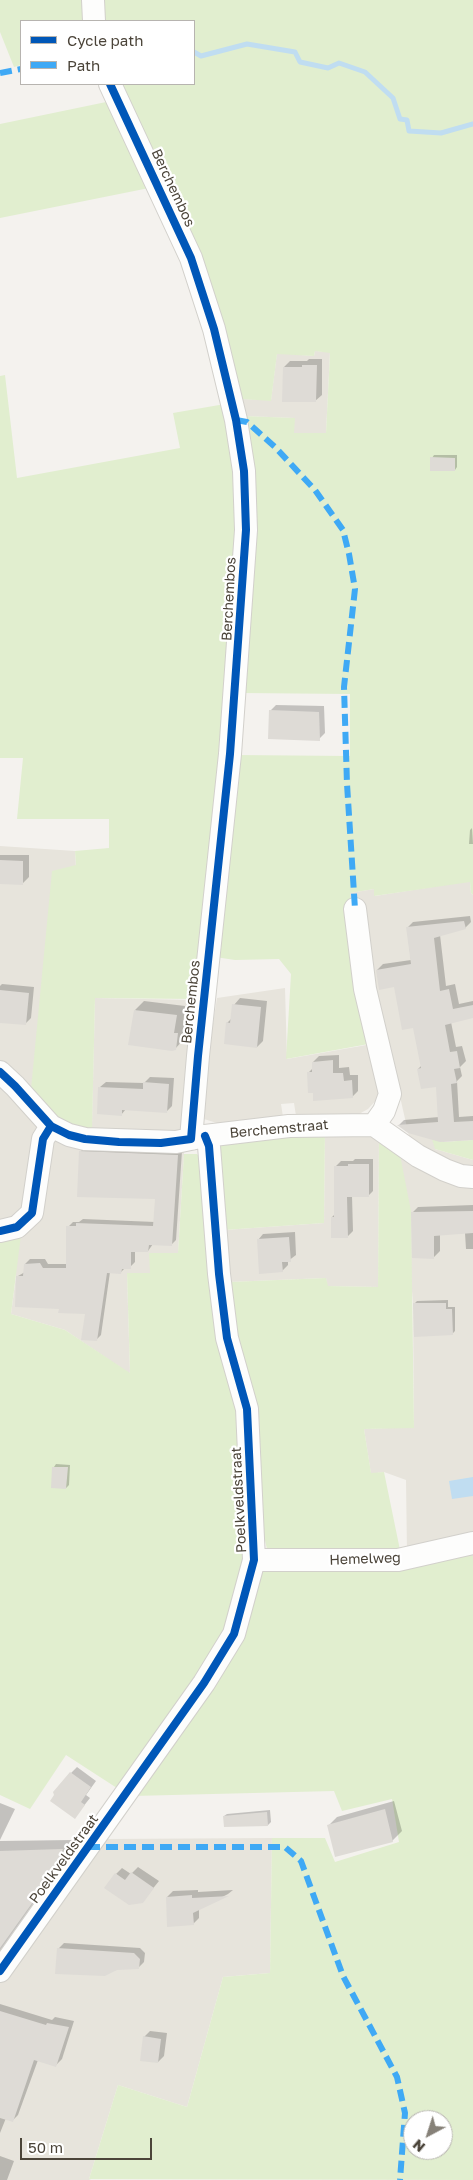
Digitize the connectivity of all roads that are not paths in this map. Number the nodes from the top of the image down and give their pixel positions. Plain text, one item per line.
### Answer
1 (93, 0) edge
2 (94, 20) edge
3 (110, 85) edge
4 (355, 909) dead end
5 (0, 1072) edge
6 (374, 1124) junction
7 (51, 1126) junction
8 (198, 1137) junction
9 (473, 1177) edge
10 (0, 1231) edge
11 (473, 1543) edge
12 (254, 1560) junction
13 (0, 1971) edge

1 - 2 street
3 - 8 street, Berchembos
4 - 6 street
5 - 7 street, Berchemstraat
6 - 8 street, Berchemstraat
6 - 9 street
7 - 8 street, Berchemstraat
7 - 10 street
8 - 12 street, Poelkveldstraat
11 - 12 street, Hemelweg
12 - 13 street, Poelkveldstraat

